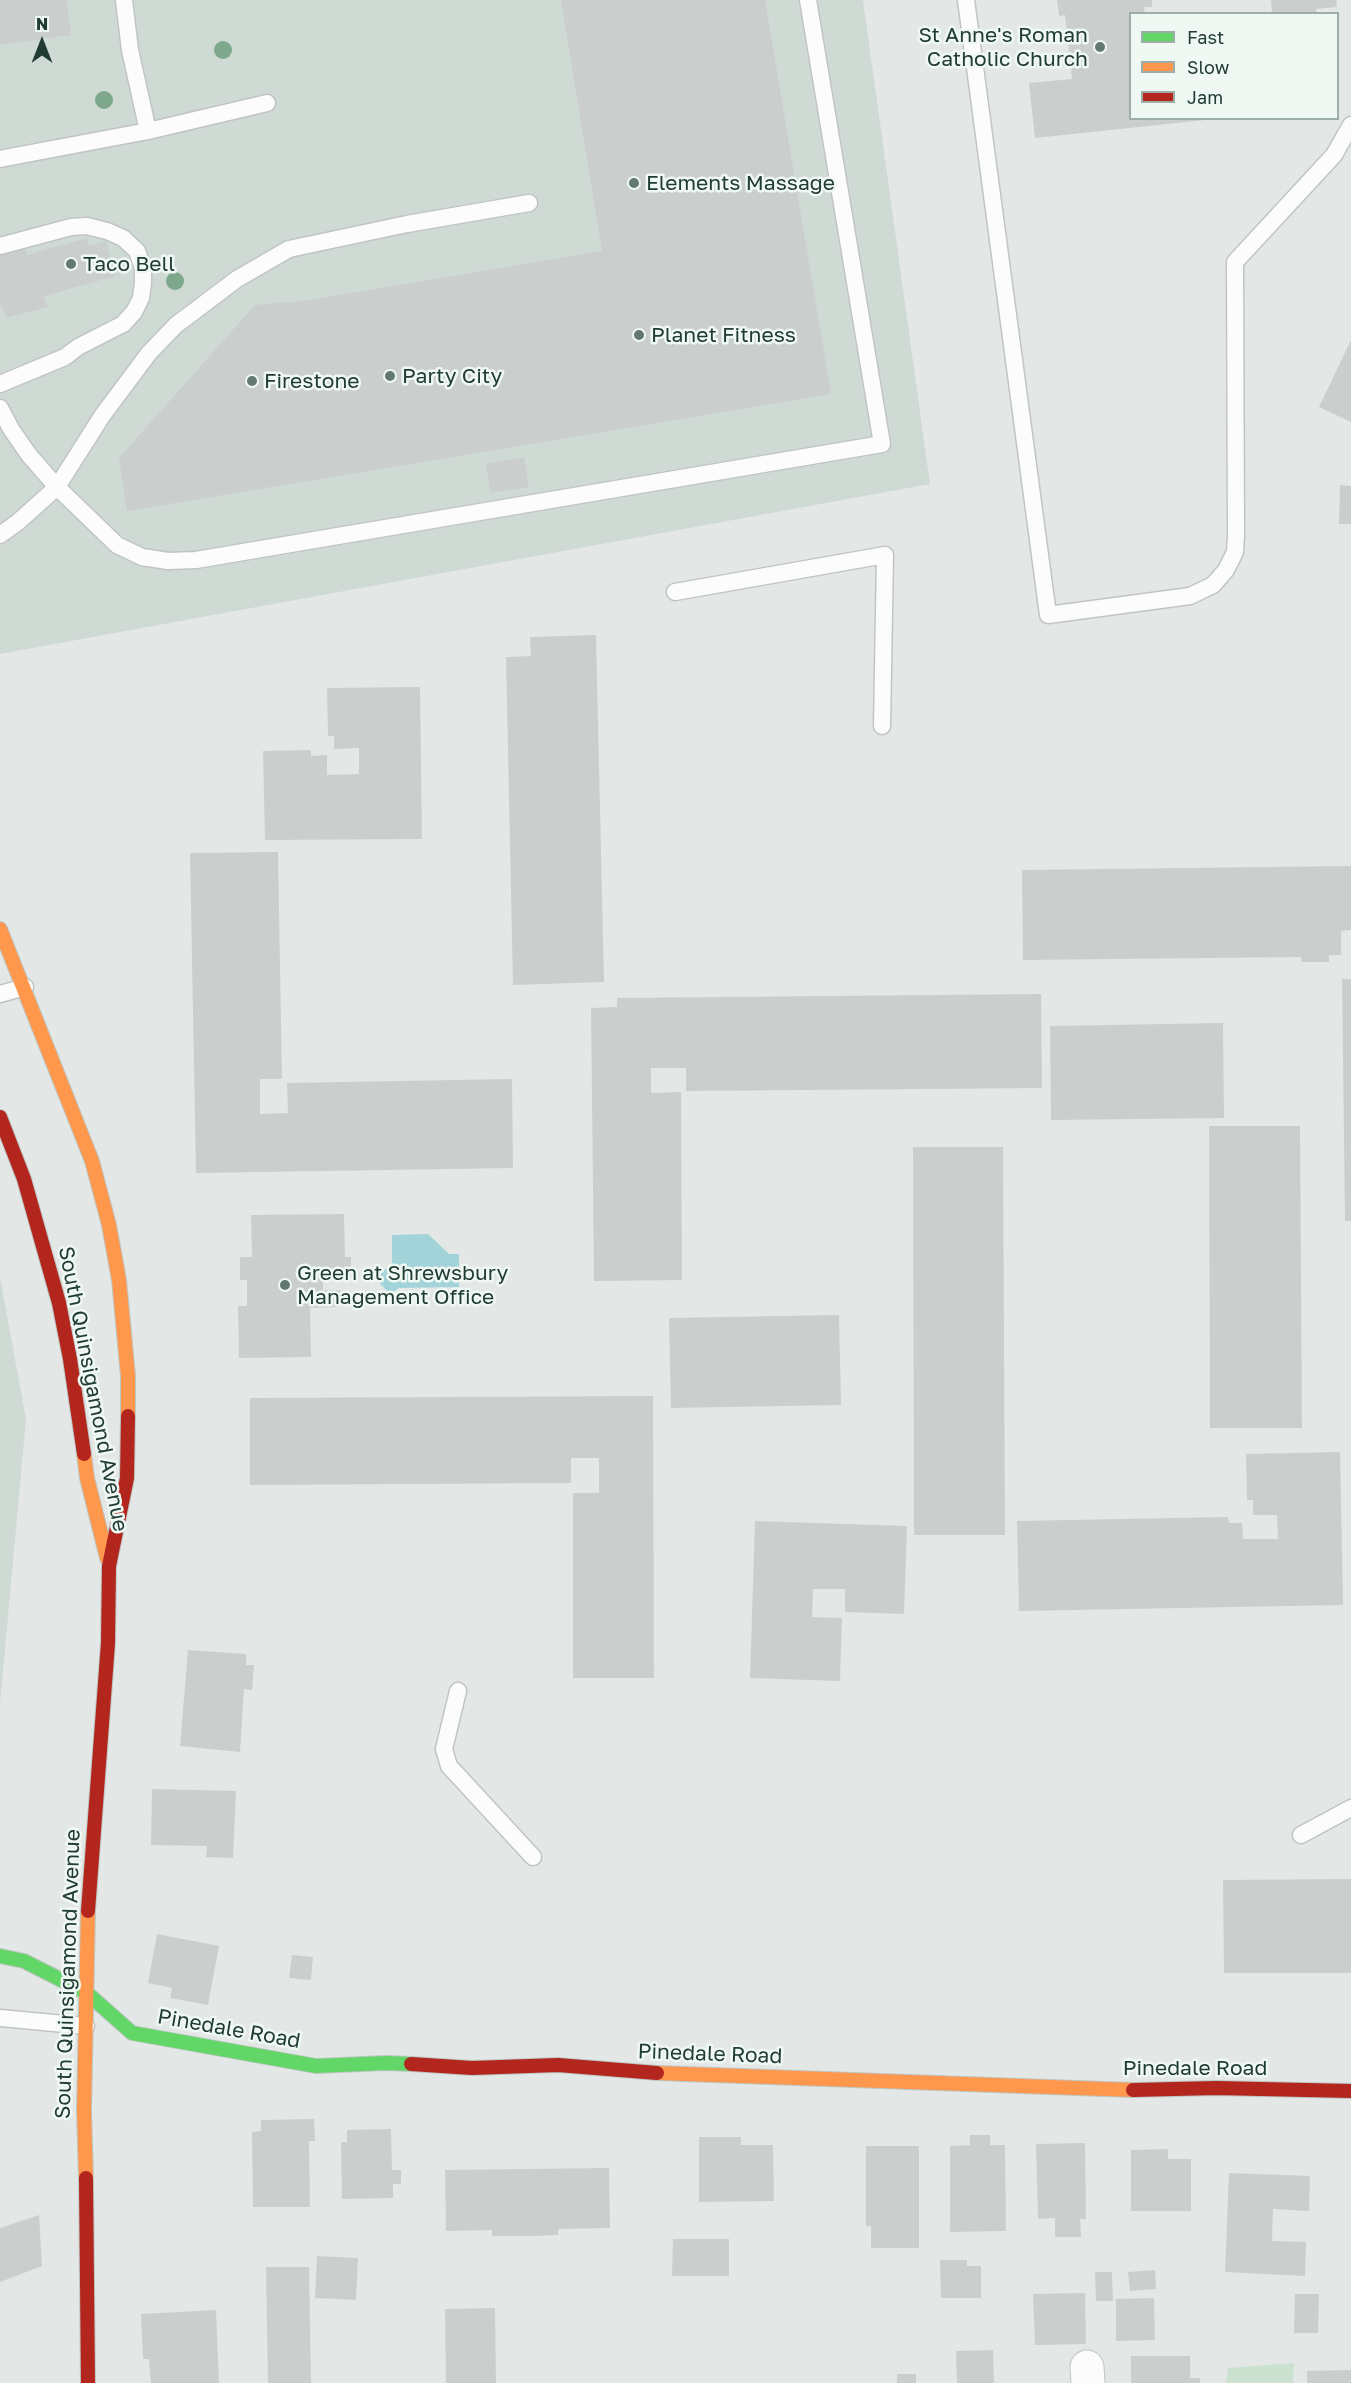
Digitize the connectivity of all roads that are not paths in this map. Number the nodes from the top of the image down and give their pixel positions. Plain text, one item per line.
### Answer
1 (124, 0) edge
2 (808, 0) edge
3 (966, 0) edge
4 (267, 103) dead end
5 (1351, 125) edge
6 (148, 131) junction
7 (1351, 153) edge
8 (1334, 155) junction
9 (0, 159) edge
10 (529, 203) dead end
11 (0, 246) edge
12 (0, 384) edge
13 (0, 408) edge
14 (57, 487) junction
15 (0, 536) edge
16 (675, 592) dead end
17 (882, 726) dead end
18 (0, 928) edge
19 (25, 987) junction
20 (0, 994) edge
21 (0, 1118) edge
22 (109, 1566) junction
23 (458, 1691) dead end
24 (1351, 1808) edge
25 (1301, 1835) dead end
26 (533, 1857) dead end
27 (0, 1956) edge
28 (87, 1992) junction
29 (0, 2018) edge
30 (86, 2026) junction
31 (1351, 2091) edge
32 (88, 2383) edge

1 - 6 lane
2 - 14 lane
3 - 8 lane
4 - 6 lane
5 - 8 lane
6 - 9 lane
7 - 8 lane
10 - 14 lane
11 - 12 lane
13 - 14 lane
14 - 15 lane
16 - 17 lane
18 - 19 main road, South Quinsigamond Avenue
19 - 20 lane
19 - 22 main road, South Quinsigamond Avenue
21 - 22 main road, South Quinsigamond Avenue
22 - 28 main road, South Quinsigamond Avenue
23 - 26 lane
24 - 25 lane
27 - 28 main road, Pinedale Road
28 - 30 main road, South Quinsigamond Avenue
28 - 31 main road, Pinedale Road
29 - 30 lane
30 - 32 main road, South Quinsigamond Avenue

